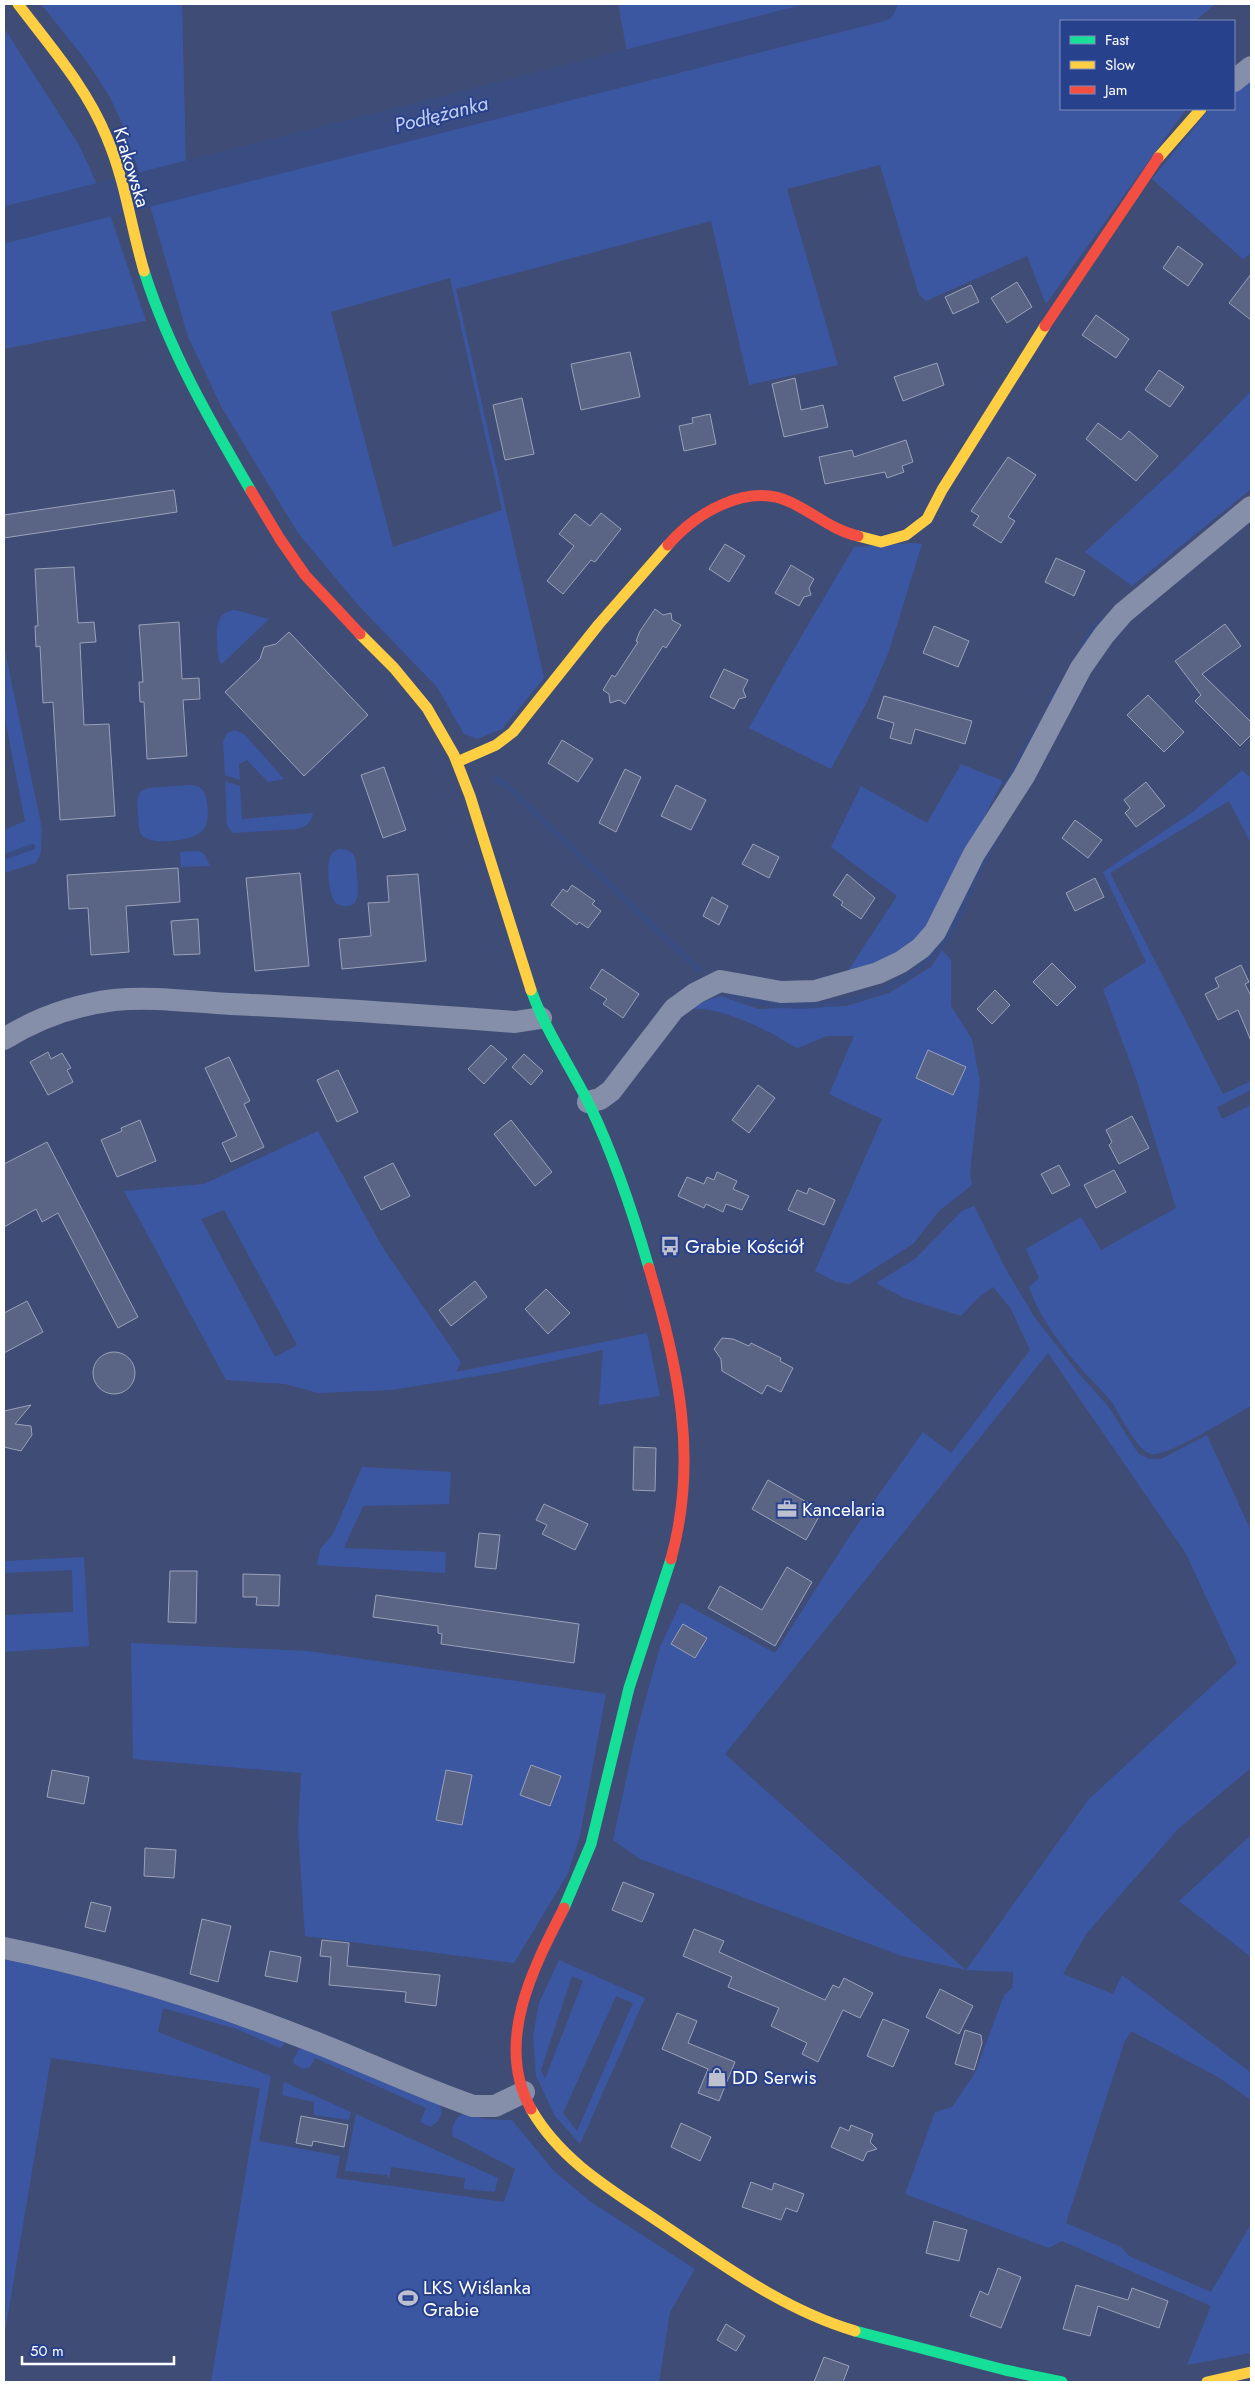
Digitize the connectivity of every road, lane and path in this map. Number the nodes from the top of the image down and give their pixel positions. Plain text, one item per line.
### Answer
1 (18, 4) edge
2 (1251, 67) edge
3 (1235, 80) edge
4 (1200, 110) edge
5 (1251, 507) edge
6 (457, 762) junction
7 (541, 1018) junction
8 (4, 1039) edge
9 (588, 1102) junction
10 (4, 1948) edge
11 (524, 2092) junction
12 (1251, 2372) edge
13 (1062, 2382) edge
14 (1206, 2382) edge

1 - 6 street, Krakowska
2 - 3 street
4 - 6 street
5 - 9 street
6 - 7 street, Krakowska
7 - 8 street
7 - 9 street, Krakowska
9 - 11 street, Krakowska
10 - 11 street
11 - 13 street, Krakowska
12 - 14 street

